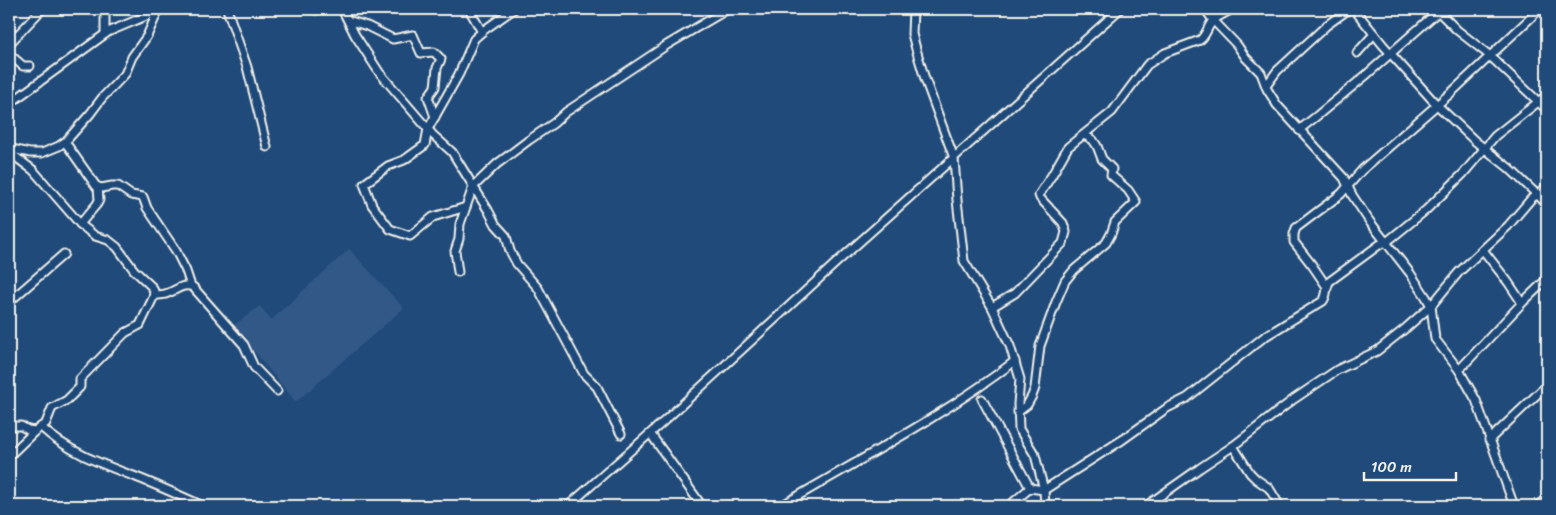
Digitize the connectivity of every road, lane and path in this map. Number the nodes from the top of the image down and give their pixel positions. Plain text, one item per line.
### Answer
1 (42, 9) edge
2 (99, 9) edge
3 (227, 9) edge
4 (312, 9) edge
5 (319, 9) edge
6 (342, 9) edge
7 (469, 9) edge
8 (514, 9) edge
9 (728, 9) edge
10 (913, 9) edge
11 (1120, 9) edge
12 (1206, 9) edge
13 (1232, 9) edge
14 (1348, 9) edge
15 (1354, 9) edge
16 (1540, 9) edge
17 (159, 10) edge
18 (1438, 10) edge
19 (1213, 20) junction
20 (351, 21) dead end
21 (482, 32) junction
22 (105, 34) junction
23 (1374, 34) junction
24 (9, 44) edge
25 (1357, 53) dead end
26 (1391, 53) junction
27 (9, 54) edge
28 (1489, 55) junction
29 (30, 66) dead end
30 (1266, 86) junction
31 (1547, 95) edge
32 (1539, 102) junction
33 (9, 104) edge
34 (1436, 104) junction
35 (1547, 110) edge
36 (435, 117) junction
37 (428, 129) junction
38 (1298, 130) junction
39 (1084, 134) junction
40 (65, 142) junction
41 (267, 147) dead end
42 (1484, 149) junction
43 (9, 151) edge
44 (954, 158) junction
45 (1348, 185) junction
46 (98, 187) junction
47 (473, 187) junction
48 (1547, 187) edge
49 (1537, 194) junction
50 (1547, 204) edge
51 (466, 206) junction
52 (80, 224) junction
53 (1385, 242) junction
54 (1483, 250) junction
55 (64, 254) dead end
56 (458, 272) dead end
57 (1547, 279) edge
58 (192, 286) junction
59 (1327, 287) junction
60 (154, 295) junction
61 (9, 302) edge
62 (1522, 303) junction
63 (1431, 306) junction
64 (992, 307) junction
65 (1015, 362) junction
66 (1459, 370) junction
67 (1547, 385) edge
68 (277, 391) dead end
69 (982, 399) dead end
70 (1018, 412) junction
71 (9, 426) edge
72 (38, 429) junction
73 (621, 434) dead end
74 (652, 436) dead end
75 (1489, 440) junction
76 (1234, 446) junction
77 (9, 456) edge
78 (1030, 488) junction
79 (1044, 490) junction
80 (1547, 498) edge
81 (203, 506) edge
82 (568, 506) edge
83 (702, 506) edge
84 (781, 506) edge
85 (1009, 506) edge
86 (1045, 506) edge
87 (1146, 506) edge
88 (1280, 506) edge
89 (1514, 506) edge
90 (1537, 506) edge

1 - 24 street
2 - 22 street
3 - 41 street
4 - 5 street
6 - 37 street
7 - 21 street
8 - 21 street
9 - 47 street
10 - 44 street
11 - 44 street
12 - 19 street
13 - 19 street
14 - 30 street
15 - 23 street
16 - 28 street
17 - 22 street
17 - 40 street
18 - 26 street
18 - 28 street
19 - 30 street
19 - 39 street
20 - 36 street
21 - 36 street
22 - 33 street
23 - 25 street
23 - 26 street
26 - 34 street
26 - 38 street
27 - 29 street
28 - 32 street
28 - 34 street
30 - 38 street
31 - 32 street
32 - 35 street
32 - 42 street
34 - 42 street
34 - 45 street
36 - 37 street
37 - 47 street
37 - 51 street
38 - 45 street
39 - 64 street
39 - 70 street
40 - 43 street
40 - 46 street
42 - 49 street
42 - 53 street
43 - 52 street
44 - 64 street
44 - 82 street
45 - 53 street
45 - 59 street
46 - 52 street
46 - 58 street
47 - 51 street
47 - 73 street
48 - 49 street
49 - 50 street
49 - 54 street
51 - 56 street
52 - 60 street
53 - 59 street
53 - 63 street
54 - 62 street
54 - 63 street
55 - 61 street
57 - 62 street
58 - 60 street
58 - 68 street
59 - 79 street
60 - 72 street
62 - 66 street
63 - 66 street
63 - 76 street
64 - 65 street
65 - 70 street
65 - 84 street
66 - 75 street
67 - 75 street
69 - 78 street
70 - 79 street
71 - 72 street
72 - 77 street
72 - 81 street
74 - 83 street
75 - 89 street
76 - 87 street
76 - 88 street
78 - 79 street
78 - 85 street
79 - 86 street
80 - 90 street

